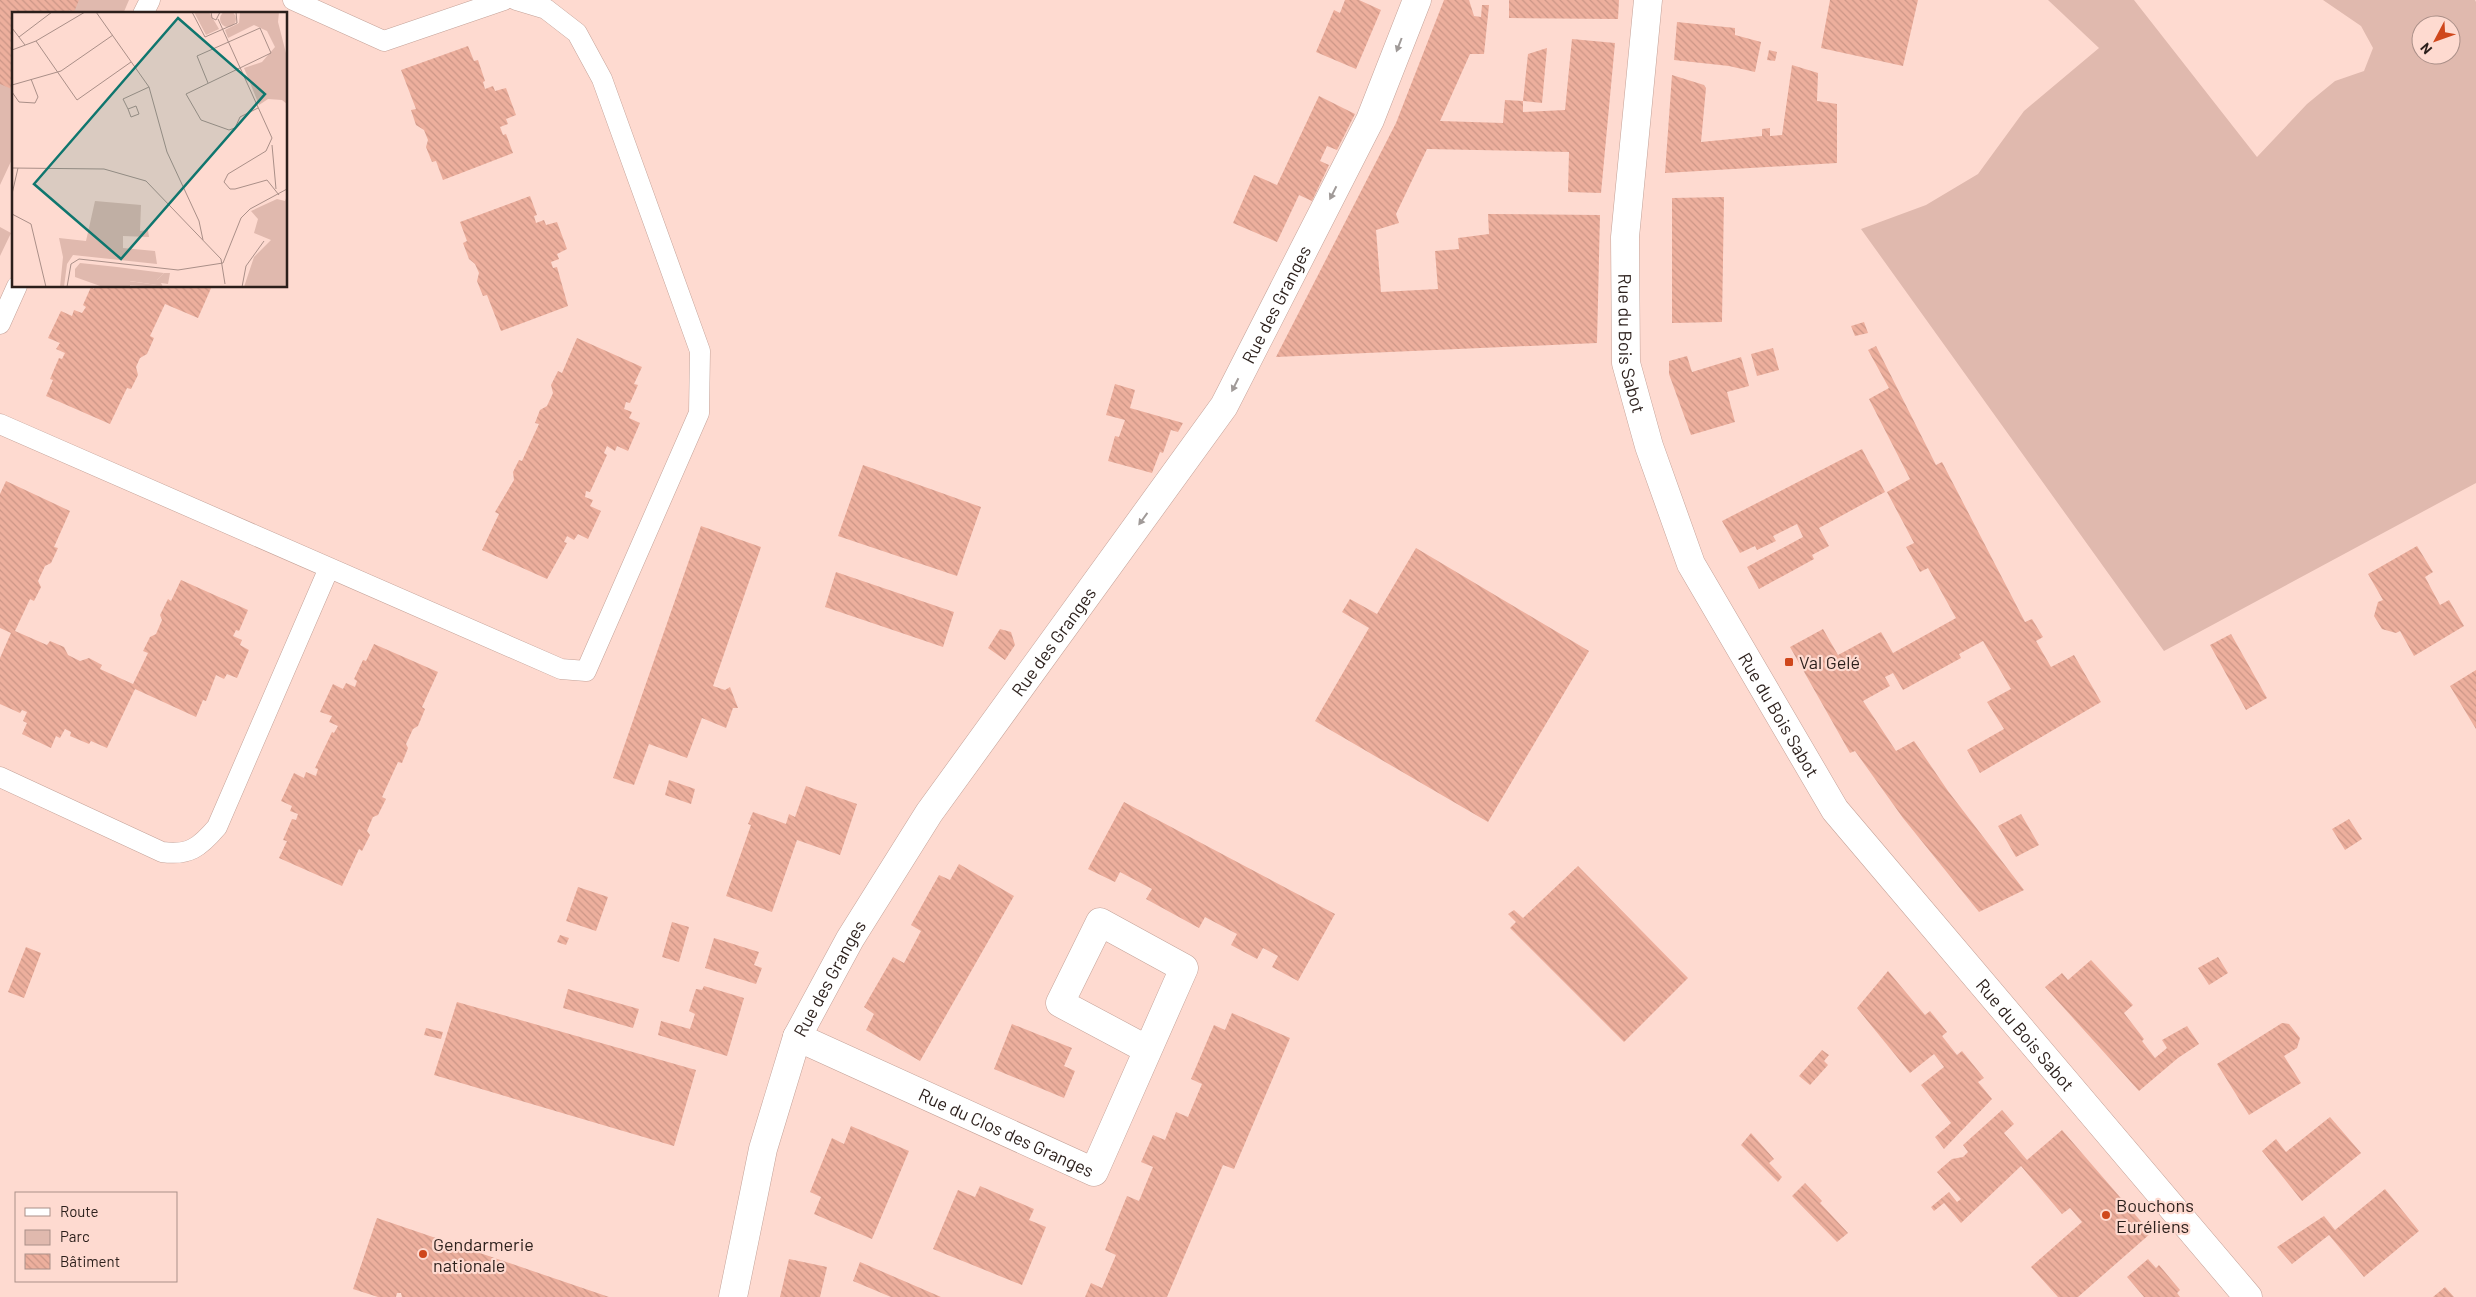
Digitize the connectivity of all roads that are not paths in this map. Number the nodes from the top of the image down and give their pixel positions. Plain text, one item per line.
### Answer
1 (150, 0) edge
2 (293, 0) edge
3 (504, 0) edge
4 (516, 0) edge
5 (1417, 0) edge
6 (1648, 0) edge
7 (144, 12) edge
8 (16, 288) edge
9 (0, 324) edge
10 (0, 424) edge
11 (329, 568) junction
12 (0, 777) edge
13 (797, 1037) junction
14 (1148, 1050) junction
15 (733, 1297) edge
16 (2248, 1297) edge

1 - 7 lane
2 - 3 lane
4 - 11 lane
5 -> 13 street, Rue des Granges
6 - 16 street, Rue du Bois Sabot
8 - 9 lane
10 - 11 lane
11 - 12 lane
13 - 14 street, Rue du Clos des Granges
13 - 15 street, Rue des Granges
14 - 14 street, Rue du Clos des Granges

